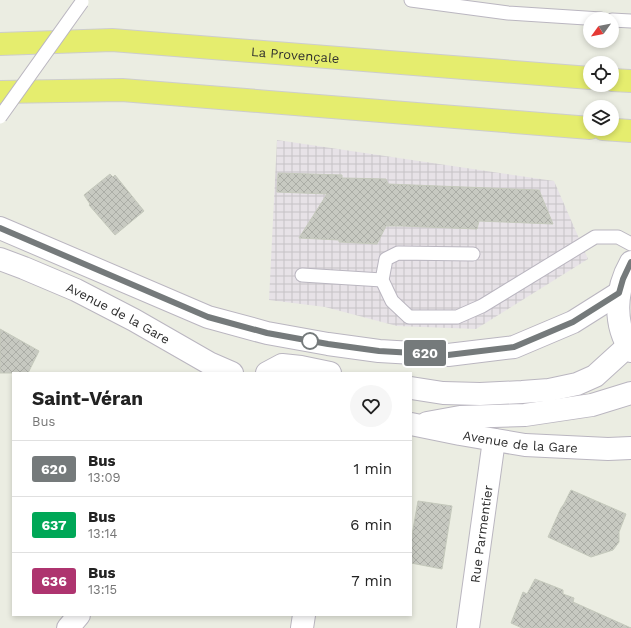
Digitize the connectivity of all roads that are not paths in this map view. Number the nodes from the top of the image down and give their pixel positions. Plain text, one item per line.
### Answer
1 (411, 0) edge
2 (84, 1) edge
3 (583, 18) edge
4 (619, 20) edge
5 (631, 21) edge
6 (0, 44) edge
7 (583, 77) edge
8 (619, 80) edge
9 (631, 81) edge
10 (0, 92) edge
11 (0, 117) edge
12 (583, 127) edge
13 (619, 130) edge
14 (631, 131) edge
15 (0, 228) edge
16 (631, 244) edge
17 (0, 252) edge
18 (473, 254) dead end
19 (0, 259) edge
20 (631, 262) edge
21 (24, 268) junction
22 (302, 275) dead end
23 (382, 280) junction
24 (619, 293) junction
25 (629, 349) edge
26 (230, 372) edge
27 (269, 372) edge
28 (325, 372) edge
29 (412, 388) edge
30 (631, 393) edge
31 (413, 424) edge
32 (494, 440) junction
33 (631, 448) edge
34 (77, 616) edge
35 (304, 616) edge
36 (68, 628) edge
37 (302, 628) edge
38 (468, 628) edge

1 - 3 lane
2 - 11 lane, bridge
4 - 5 lane
6 - 7 highway, La Provençale
8 - 9 highway
10 - 12 highway
13 - 14 highway
15 - 24 main road, Avenue de la Gare
16 - 23 lane
17 - 21 lane
18 - 23 lane
19 - 21 main road, Avenue de la Gare
20 - 24 main road
21 - 26 main road, Avenue de la Gare
22 - 23 lane
24 - 25 main road
25 - 29 main road
27 - 28 main road
30 - 31 main road
31 - 32 main road, Avenue de la Gare
32 - 33 main road, Avenue de la Gare
32 - 38 main road, Rue Parmentier
34 - 36 main road
35 - 37 main road

